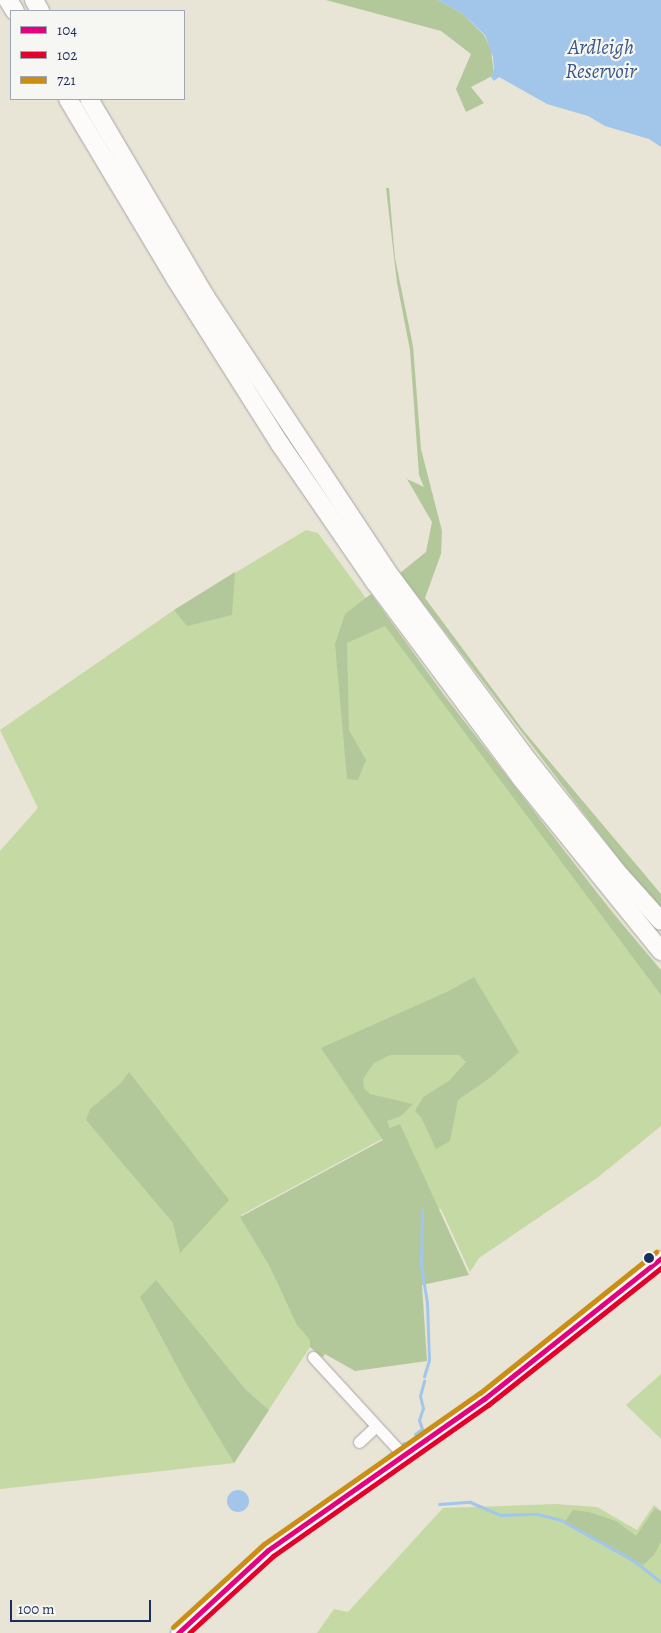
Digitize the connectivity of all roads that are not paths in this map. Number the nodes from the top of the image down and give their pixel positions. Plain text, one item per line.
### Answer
1 (69, 100) edge
2 (91, 100) edge
3 (661, 921) edge
4 (661, 951) edge
5 (661, 1258) edge
6 (313, 1357) dead end
7 (376, 1426) junction
8 (359, 1442) dead end
9 (399, 1450) junction
10 (178, 1633) edge

1 - 4 highway
2 - 3 highway
5 - 9 main road
6 - 7 street
7 - 8 street
7 - 9 street
9 - 10 main road

